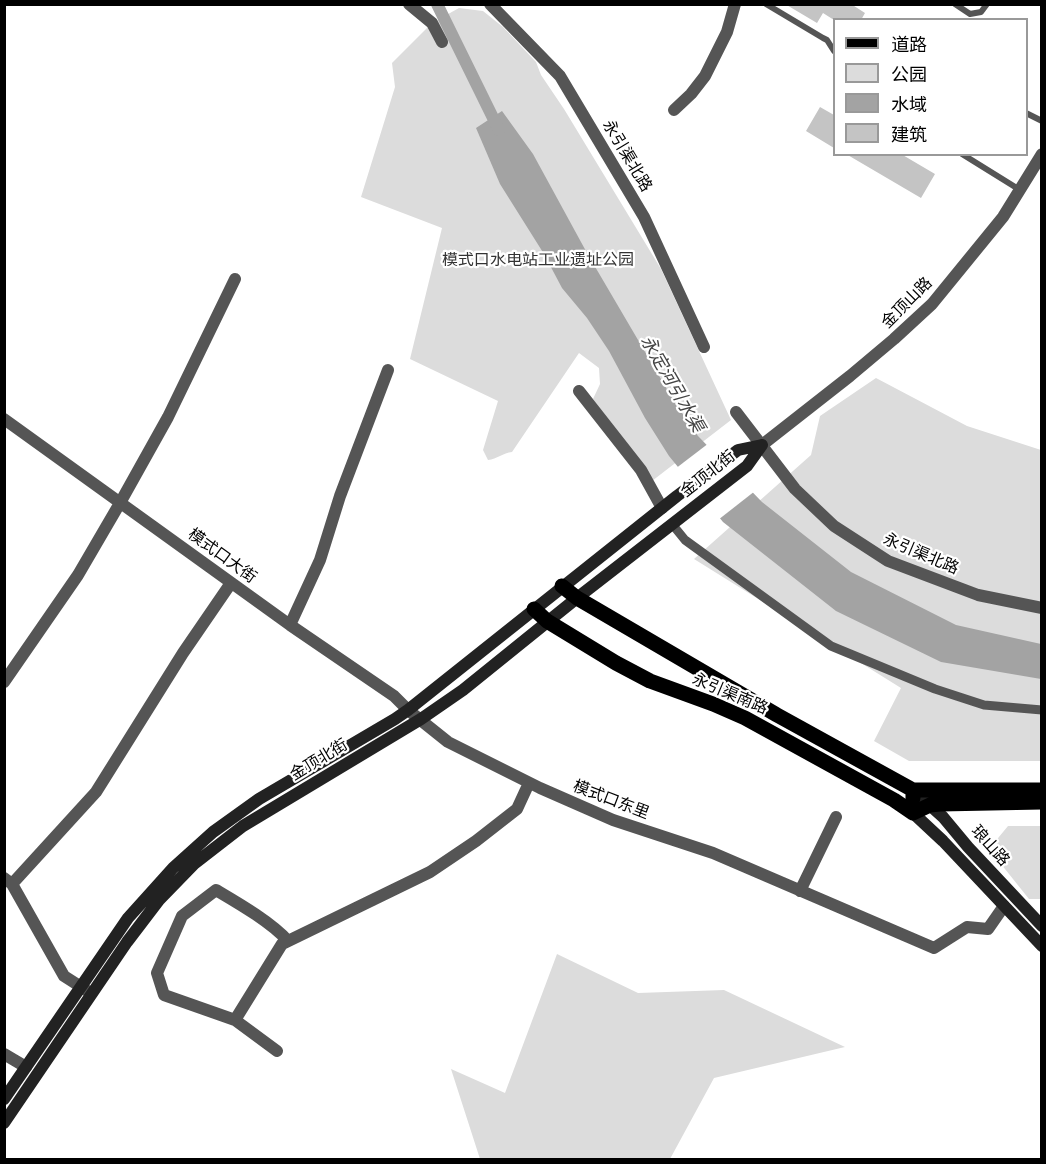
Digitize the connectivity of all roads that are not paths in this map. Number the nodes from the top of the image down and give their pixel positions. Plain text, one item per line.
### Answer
1 (409, 4) edge
2 (490, 4) edge
3 (735, 4) edge
4 (766, 4) edge
5 (955, 4) edge
6 (987, 4) edge
7 (442, 42) dead end
8 (833, 49) edge
9 (674, 110) dead end
10 (1028, 113) edge
11 (1041, 121) edge
12 (1041, 154) edge
13 (965, 156) edge
14 (1020, 190) junction
15 (234, 279) dead end
16 (704, 347) dead end
17 (388, 370) dead end
18 (579, 390) dead end
19 (736, 412) dead end
20 (4, 419) edge
21 (762, 445) junction
22 (120, 502) junction
23 (662, 508) junction
24 (672, 524) junction
25 (231, 583) junction
26 (562, 586) junction
27 (577, 598) junction
28 (1041, 608) edge
29 (534, 609) junction
30 (547, 621) junction
31 (290, 625) junction
32 (4, 682) edge
33 (408, 710) junction
34 (1041, 710) edge
35 (421, 719) junction
36 (529, 783) junction
37 (913, 790) junction
38 (1041, 790) edge
39 (1041, 802) edge
40 (930, 805) junction
41 (913, 813) junction
42 (836, 817) dead end
43 (8, 881) edge
44 (800, 891) junction
45 (1004, 906) junction
46 (1041, 926) edge
47 (288, 941) junction
48 (1041, 946) edge
49 (80, 986) junction
50 (91, 994) junction
51 (235, 1020) junction
52 (277, 1051) dead end
53 (4, 1054) edge
54 (26, 1067) junction
55 (4, 1099) edge
56 (4, 1123) edge

1 - 7 street
2 - 16 street, 永引渠北路
3 - 9 street
4 - 8 lane
5 - 6 lane
10 - 11 lane
12 - 14 street, 金顶山路
13 - 14 lane
14 - 21 street, 金顶山路
15 - 22 street
17 - 31 street
18 - 23 street
19 - 21 street, 永引渠北路
20 - 22 street, 模式口大街
21 - 23 main road, 金顶北街
21 - 24 main road, 金顶北街
21 - 28 street, 永引渠北路
22 - 25 street, 模式口大街
22 - 32 street
23 - 26 main road, 金顶北街
24 - 27 main road, 金顶北街
24 - 34 street
25 - 31 street, 模式口大街
25 - 43 street
26 - 27 main road, 永引渠南路
26 - 29 main road, 金顶北街
27 - 30 main road, 金顶北街
27 - 37 main road, 永引渠南路
29 - 30 main road, 永引渠南路
29 - 33 main road, 金顶北街
30 - 35 main road, 金顶北街
30 - 41 main road, 永引渠南路
31 - 33 street, 模式口大街
33 - 35 street, 模式口大街
33 - 49 main road, 金顶北街
35 - 36 street, 模式口东里
35 - 50 main road, 金顶北街
36 - 44 street, 模式口东里
36 - 47 street
37 - 38 main road, 永引渠南路
37 - 40 main road, 琅山路
37 - 41 main road
39 - 40 main road
40 - 41 main road
40 - 46 main road, 琅山路
41 - 45 main road, 琅山路
42 - 44 street
43 - 49 street
44 - 45 street, 模式口东里
45 - 48 main road, 琅山路
47 - 51 street
47 - 51 street
49 - 50 street
49 - 54 main road, 金顶北街
50 - 56 main road, 金顶北街
51 - 52 street
53 - 54 street
54 - 55 main road, 金顶北街

